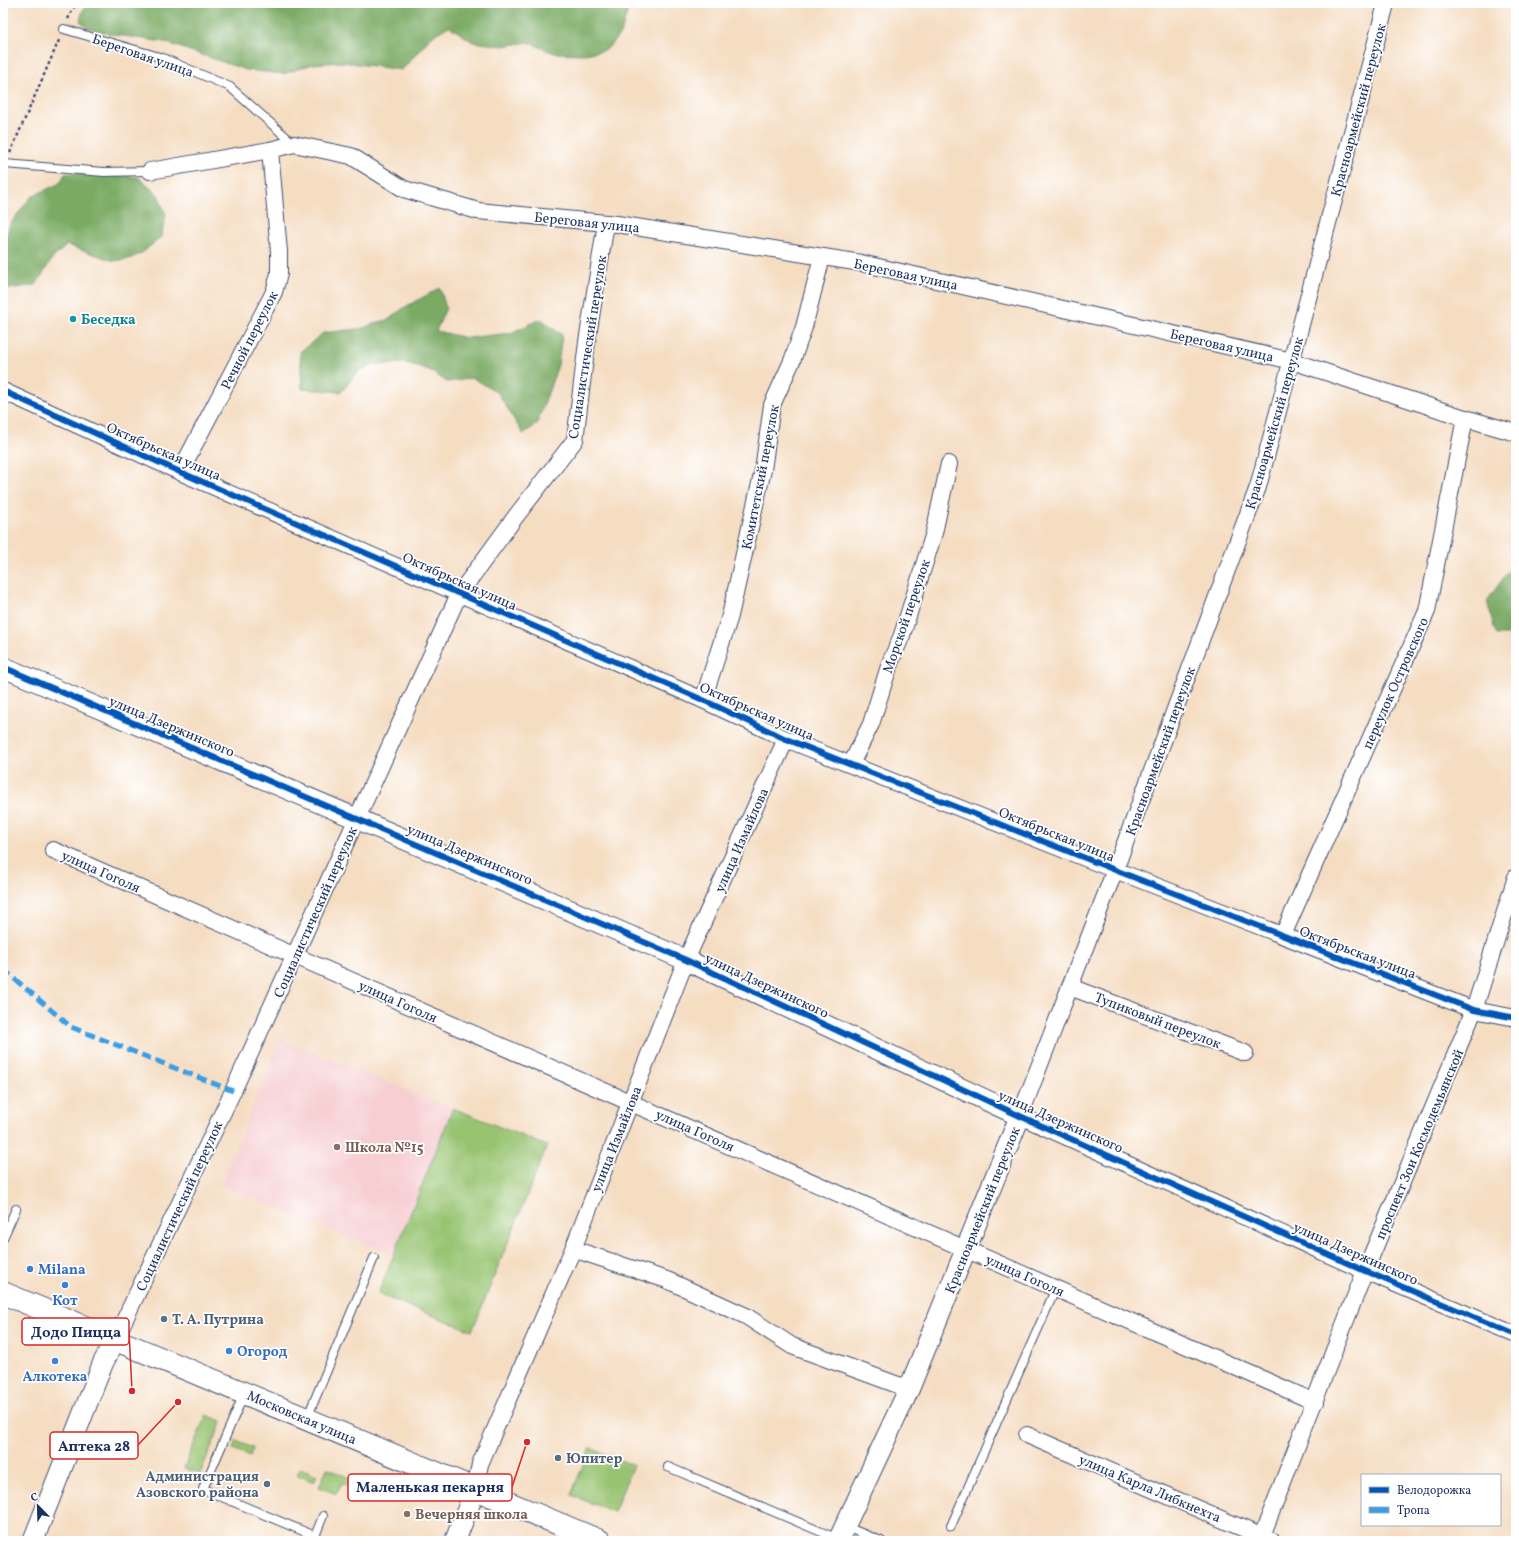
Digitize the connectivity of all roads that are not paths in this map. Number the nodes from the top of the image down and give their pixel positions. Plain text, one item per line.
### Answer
1 (1386, 4) dead end
2 (64, 29) road end
3 (294, 144) junction
4 (270, 150) junction
5 (5, 164) road end
6 (150, 171) joint
7 (606, 223) junction
8 (822, 257) junction
9 (1292, 361) junction
10 (3, 391) edge
11 (1465, 418) junction
12 (1516, 433) edge
13 (950, 464) dead end
14 (180, 472) junction
15 (459, 594) junction
16 (3, 666) edge
17 (703, 700) junction
18 (786, 739) junction
19 (851, 764) junction
20 (357, 819) junction
21 (52, 850) dead end
22 (1115, 870) junction
23 (1516, 877) edge
24 (1284, 935) junction
25 (295, 956) junction
26 (686, 960) junction
27 (1070, 987) junction
28 (1474, 1010) junction
29 (1516, 1018) edge
30 (1245, 1053) dead end
31 (631, 1102) junction
32 (1020, 1116) junction
33 (16, 1209) dead end
34 (3, 1238) edge
35 (573, 1249) junction
36 (966, 1249) junction
37 (374, 1258) dead end
38 (1365, 1271) junction
39 (1056, 1288) junction
40 (3, 1293) edge
41 (1516, 1335) edge
42 (115, 1340) junction
43 (909, 1389) junction
44 (244, 1393) junction
45 (1315, 1402) junction
46 (307, 1419) junction
47 (1027, 1435) dead end
48 (668, 1467) dead end
49 (476, 1490) junction
50 (323, 1516) dead end
51 (951, 1526) dead end
52 (841, 1536) edge
53 (1264, 1540) edge
54 (33, 1541) edge
55 (454, 1541) edge
56 (600, 1541) edge
57 (881, 1541) edge

1 - 9 street, Красноармейский переулок
2 - 3 lane, Береговая улица
3 - 4 street, Береговая улица
3 - 7 street, Береговая улица
4 - 6 street, Береговая улица
4 - 14 street, Речной переулок
5 - 6 lane
7 - 8 street, Береговая улица
7 - 15 street, Социалистический переулок
8 - 9 street, Береговая улица
8 - 17 street, Комитетский переулок
9 - 11 street, Береговая улица
9 - 22 street, Красноармейский переулок
10 - 14 street, Октябрьская улица
11 - 12 street, Береговая улица
11 - 24 street, переулок Островского
13 - 19 street, Морской переулок
14 - 15 street, Октябрьская улица
15 - 17 street, Октябрьская улица
15 - 20 street, Социалистический переулок
16 - 20 street, улица Дзержинского
17 - 18 street, Октябрьская улица
18 - 19 street, Октябрьская улица
18 - 26 street, улица Измайлова
19 - 22 street, Октябрьская улица
20 - 25 street, Социалистический переулок
20 - 26 street, улица Дзержинского
21 - 25 street, улица Гоголя
22 - 24 street, Октябрьская улица
22 - 27 street, Красноармейский переулок
23 - 28 street, проспект Зои Космодемьянской
24 - 28 street, Октябрьская улица
25 - 31 street, улица Гоголя
25 - 42 street, Социалистический переулок
26 - 31 street, улица Измайлова
26 - 32 street, улица Дзержинского
27 - 30 street, Тупиковый переулок
27 - 32 street, Красноармейский переулок
28 - 29 street, Октябрьская улица
28 - 38 street, проспект Зои Космодемьянской
31 - 35 street, улица Измайлова
31 - 36 street, улица Гоголя
32 - 36 street, Красноармейский переулок
32 - 38 street, улица Дзержинского
33 - 34 lane
35 - 43 street
35 - 49 street, улица Измайлова
36 - 39 street, улица Гоголя
36 - 43 street, Красноармейский переулок
37 - 46 lane
38 - 41 street, улица Дзержинского
38 - 45 street, проспект Зои Космодемьянской
39 - 45 street, улица Гоголя
39 - 51 lane
40 - 42 main road, Московская улица
42 - 44 main road, Московская улица
42 - 54 street, Социалистический переулок
43 - 52 street, Красноармейский переулок
44 - 46 main road, Московская улица
44 - 50 lane
45 - 53 street, проспект Зои Космодемьянской
46 - 49 main road, Московская улица
47 - 53 street, улица Карла Либкнехта
48 - 52 lane
49 - 55 street, улица Измайлова
49 - 56 main road, Московская улица
52 - 57 lane

